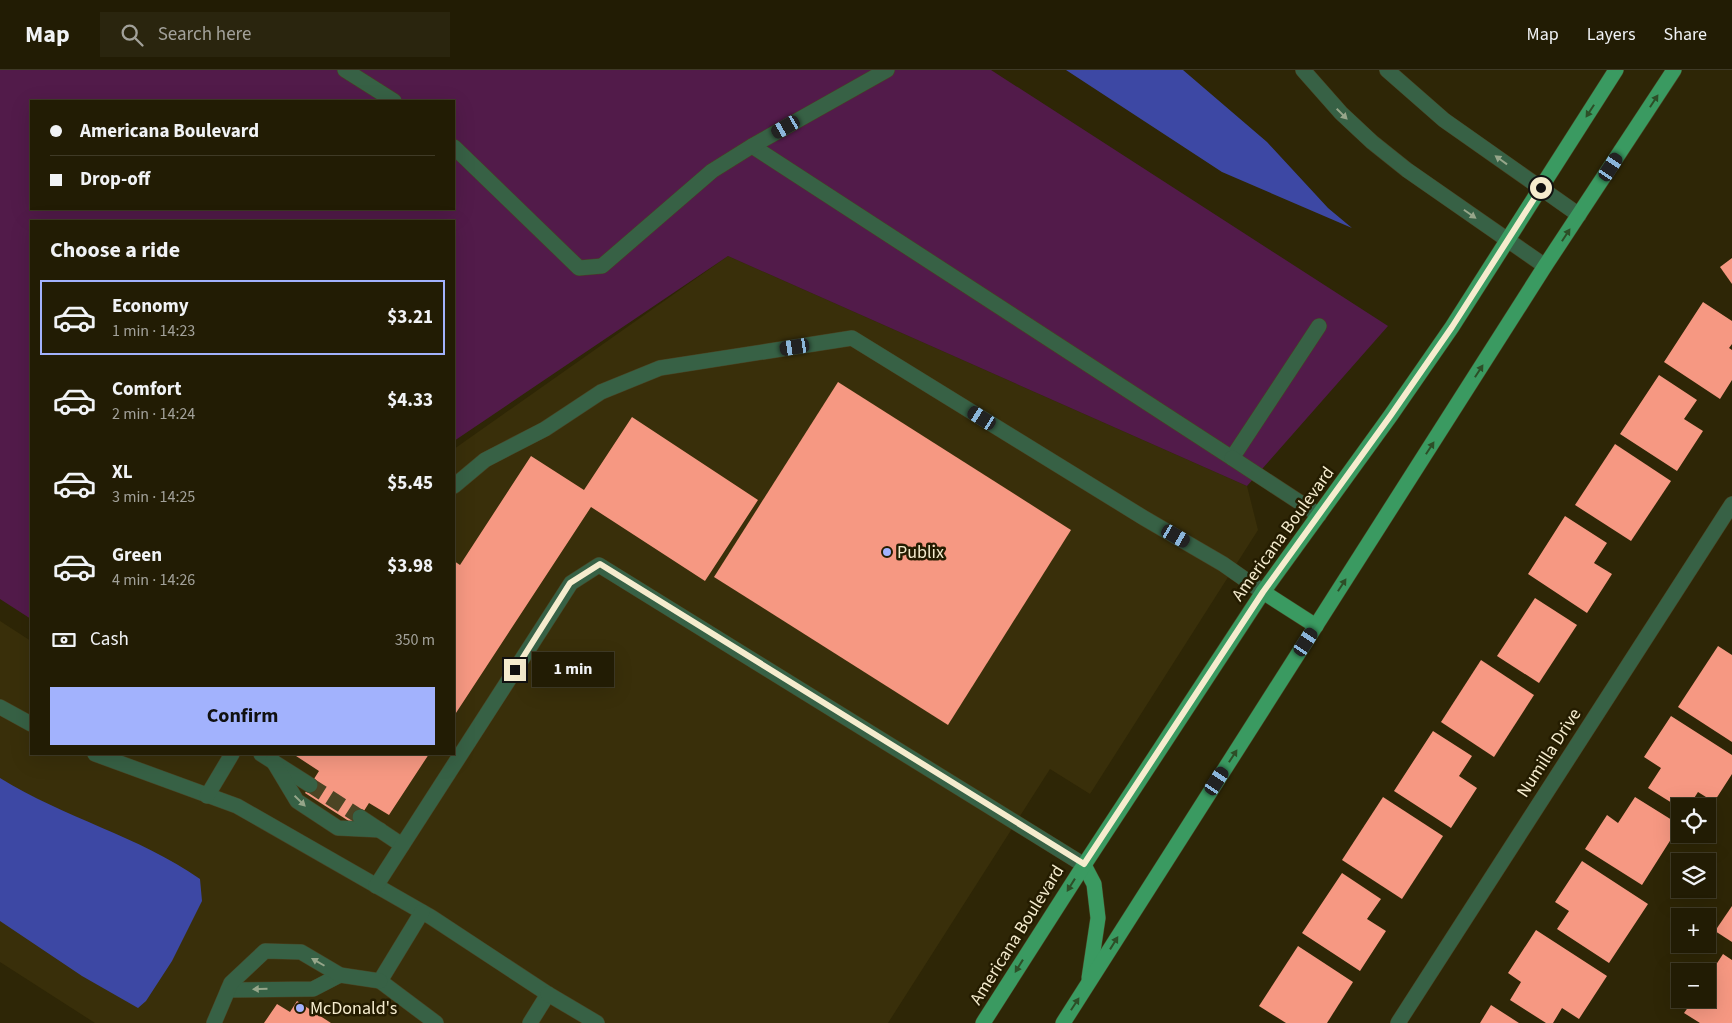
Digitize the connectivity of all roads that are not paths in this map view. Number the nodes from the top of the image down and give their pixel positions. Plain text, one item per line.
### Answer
1 (345, 70) edge
2 (886, 70) edge
3 (1303, 70) edge
4 (1387, 70) edge
5 (1616, 70) edge
6 (1674, 70) edge
7 (392, 100) edge
8 (752, 146) junction
9 (455, 148) edge
10 (1541, 188) junction
11 (1580, 215) junction
12 (1508, 241) junction
13 (1545, 266) junction
14 (1319, 326) dead end
15 (1232, 458) junction
16 (455, 485) edge
17 (1732, 504) edge
18 (1319, 515) junction
19 (1263, 592) junction
20 (1316, 626) junction
21 (0, 707) edge
22 (30, 723) edge
23 (98, 755) edge
24 (231, 755) edge
25 (267, 757) edge
26 (310, 785) tunnel mouth
27 (206, 796) junction
28 (360, 817) tunnel mouth
29 (380, 830) junction
30 (402, 845) junction
31 (1084, 864) junction
32 (376, 886) junction
33 (422, 912) junction
34 (340, 975) junction
35 (380, 981) junction
36 (1088, 984) junction
37 (228, 990) junction
38 (548, 994) junction
39 (214, 1023) edge
40 (436, 1023) edge
41 (530, 1023) edge
42 (597, 1023) edge
43 (984, 1023) edge
44 (1063, 1023) edge
45 (1398, 1023) edge

1 - 7 street
2 - 8 street
3 -> 12 street
10 -> 4 street
5 -> 10 main road, Americana Boulevard
11 -> 6 main road
8 - 9 street
8 - 15 street
10 - 11 street
10 - 12 main road, Americana Boulevard
13 -> 11 main road
12 - 13 street
12 - 18 main road, Americana Boulevard
20 -> 13 main road
14 - 15 street
15 - 18 street
16 - 19 street
17 - 45 street, Numilla Drive
18 - 19 main road, Americana Boulevard
19 - 20 main road
19 - 31 main road, Americana Boulevard
36 -> 20 main road
21 - 22 street
23 - 27 street
24 - 27 street
25 - 26 street
25 -> 29 street
27 - 32 street
28 - 29 street
29 - 30 street
30 - 31 street
30 - 32 street
31 - 36 main road
31 -> 43 main road, Americana Boulevard
32 - 33 street
33 - 35 street
33 - 38 street
34 - 35 street
34 -> 37 street
34 -> 37 street
35 - 40 street
44 -> 36 main road
37 - 39 street
38 - 41 street
38 - 42 street

